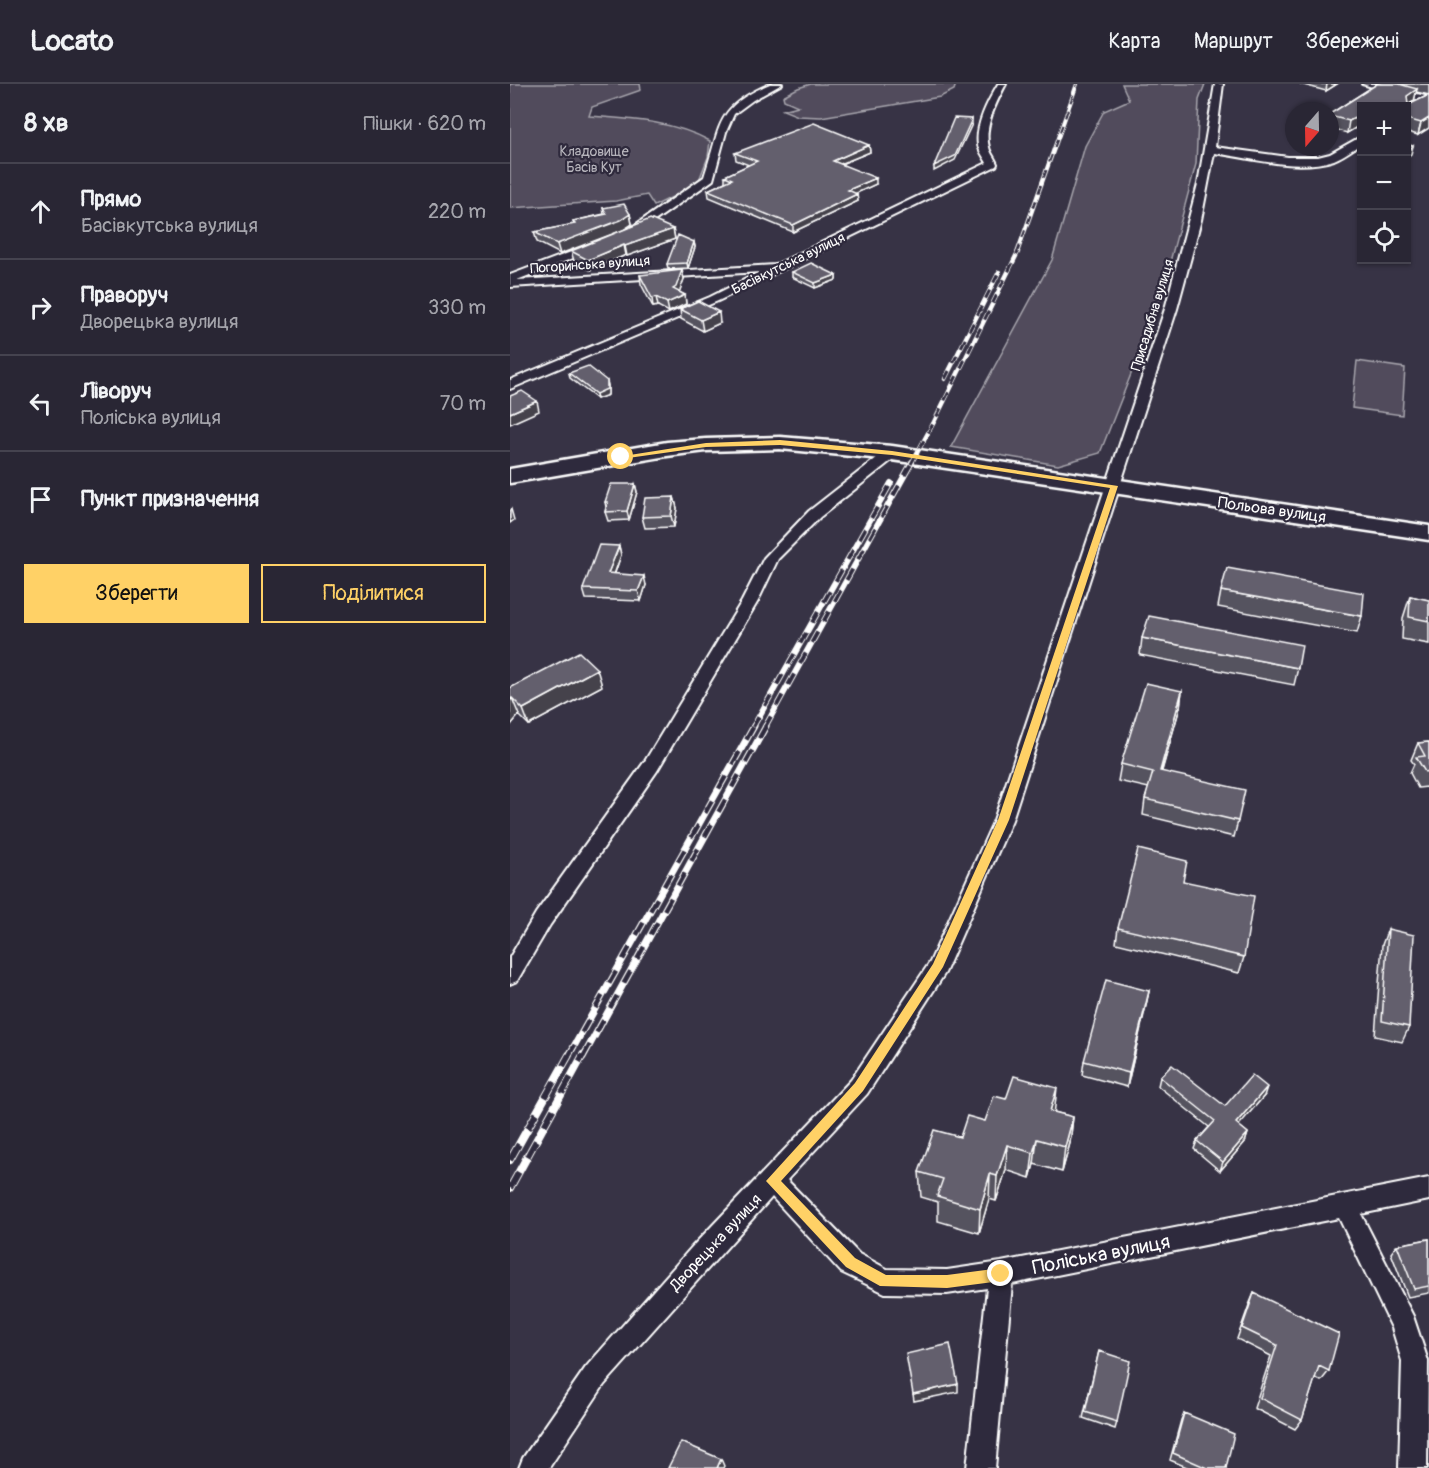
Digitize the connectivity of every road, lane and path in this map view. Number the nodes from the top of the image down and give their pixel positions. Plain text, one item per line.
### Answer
1 (778, 84) edge
2 (1219, 84) edge
3 (1366, 84) edge
4 (1000, 88) edge
5 (1428, 100) edge
6 (1417, 106) edge
7 (1357, 142) edge
8 (1209, 149) junction
9 (621, 237) edge
10 (606, 242) edge
11 (779, 267) junction
12 (510, 279) edge
13 (510, 284) edge
14 (510, 385) edge
15 (892, 453) junction
16 (510, 476) edge
17 (1114, 486) junction
18 (1429, 533) edge
19 (510, 975) edge
20 (772, 1181) junction
21 (1429, 1189) edge
22 (1345, 1206) junction
23 (1001, 1274) junction
24 (533, 1468) edge
25 (981, 1468) edge
26 (1413, 1468) edge

1 - 9 street
2 - 8 street, Присадибна вулиця
3 - 5 street
4 - 11 street, Басівкутська вулиця
5 - 6 street
7 - 8 street
8 - 17 street, Присадибна вулиця
10 - 12 street
11 - 13 street, Погоринська вулиця
11 - 14 street, Басівкутська вулиця
15 - 16 main road
15 - 17 main road
15 - 19 street
17 - 18 main road, Польова вулиця
17 - 20 street, Дворецька вулиця
20 - 23 street, Поліська вулиця
20 - 24 street, Дворецька вулиця
21 - 22 street, Поліська вулиця
22 - 23 street, Поліська вулиця
22 - 26 street
23 - 25 street

